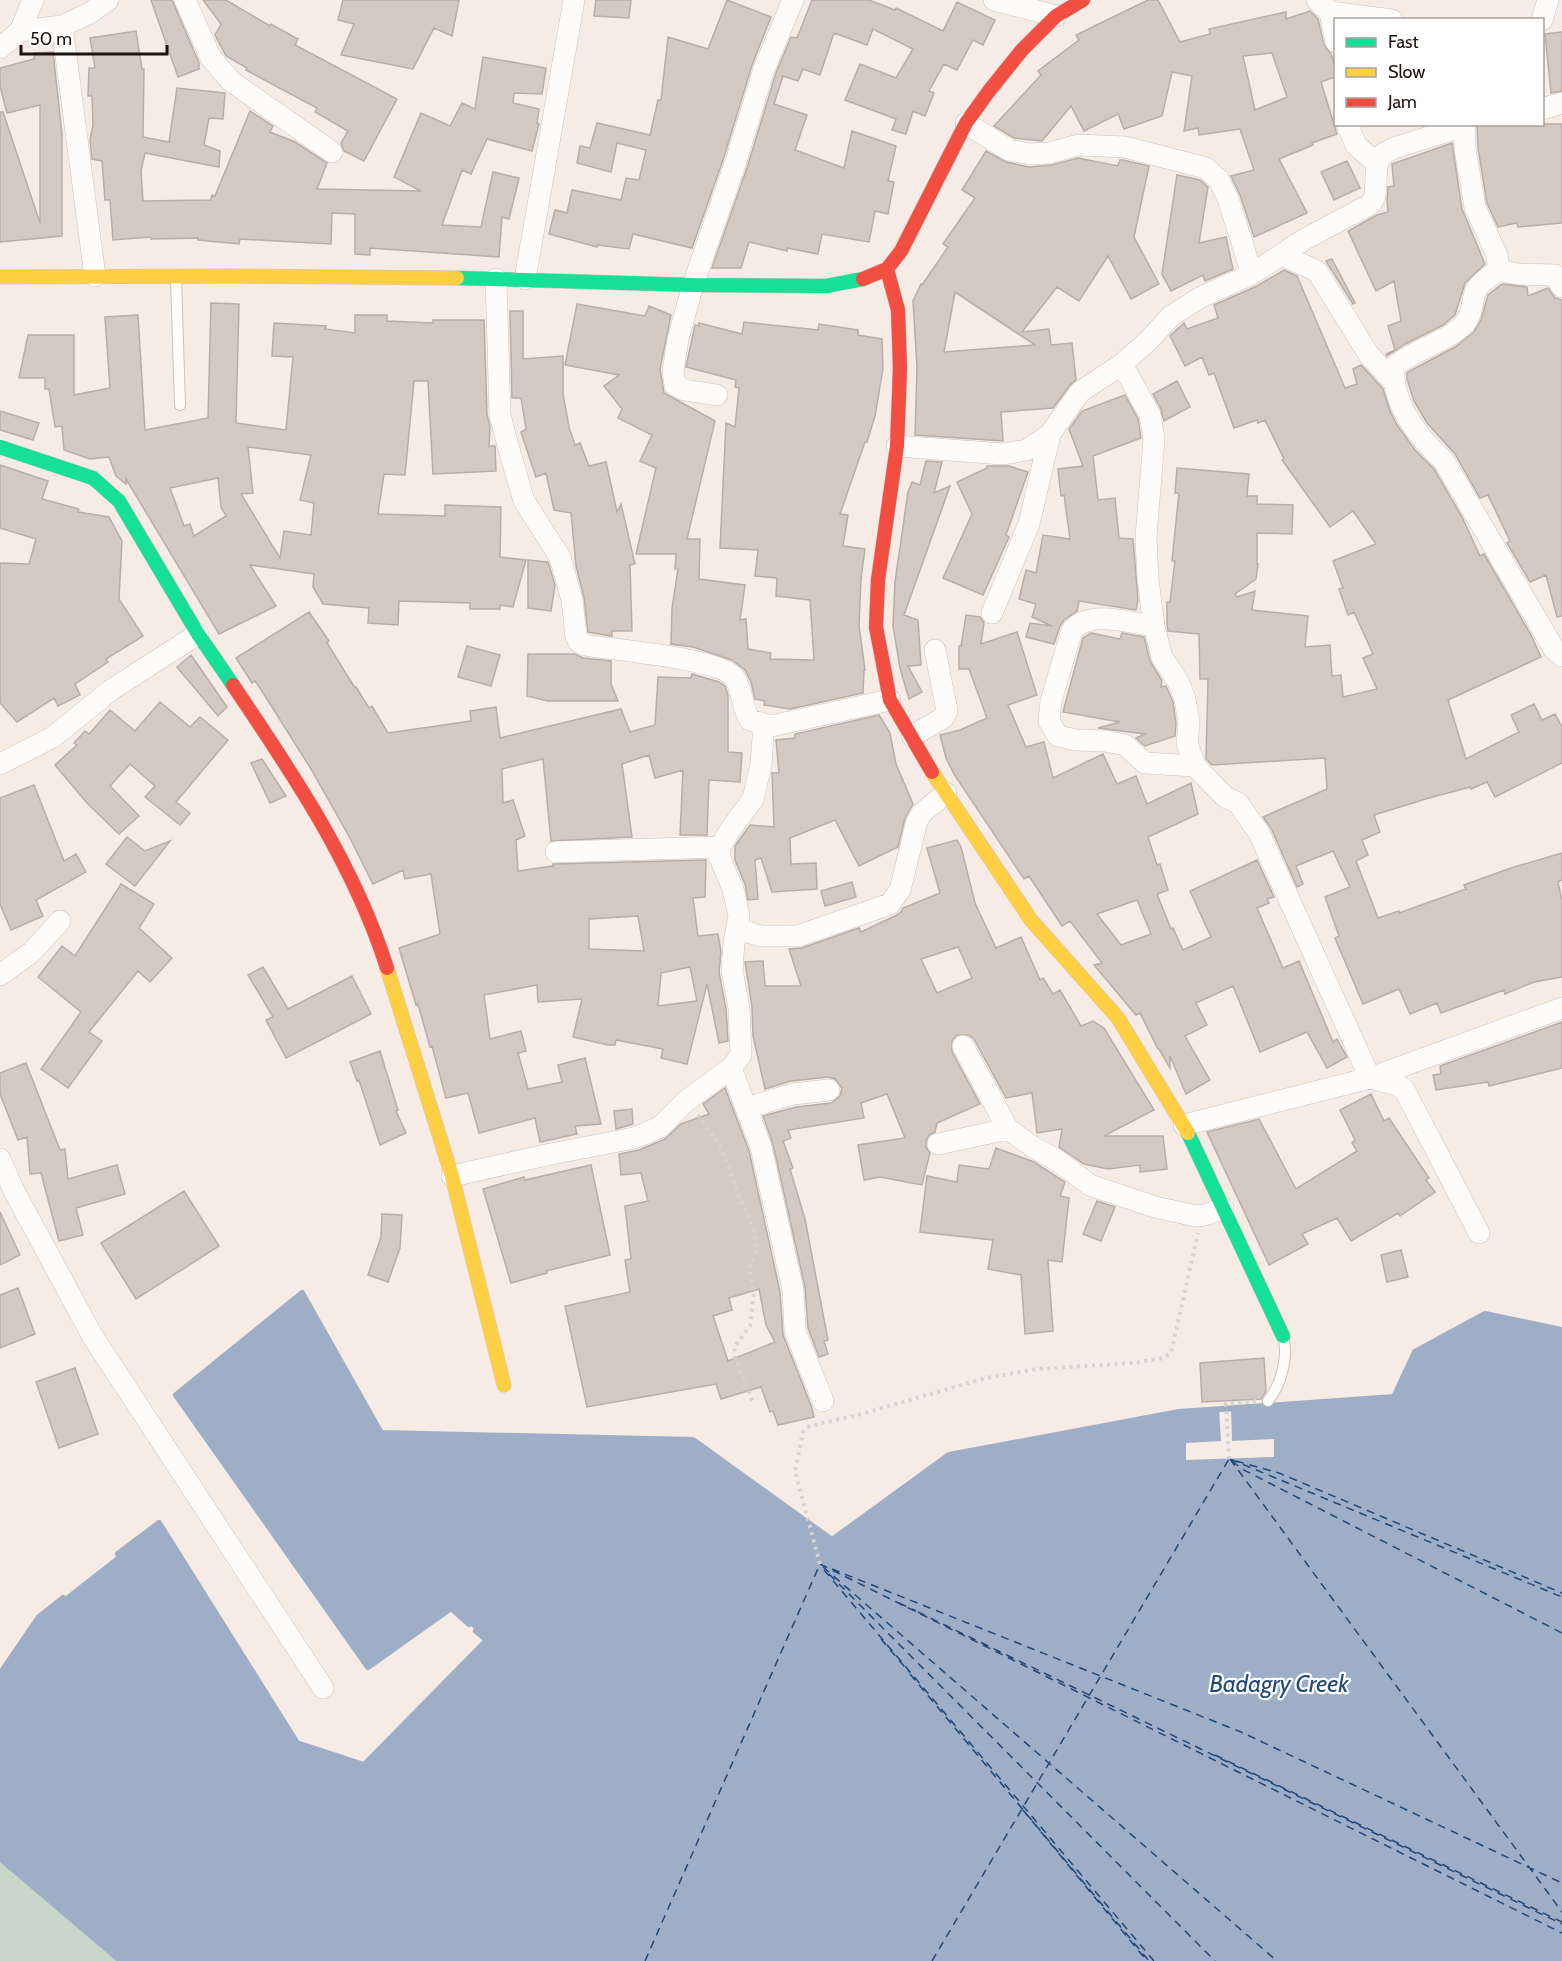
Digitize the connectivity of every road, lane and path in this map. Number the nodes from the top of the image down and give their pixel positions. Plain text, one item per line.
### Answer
1 (33, 0) edge
2 (108, 0) edge
3 (185, 0) edge
4 (574, 0) edge
5 (793, 0) edge
6 (994, 0) edge
7 (1083, 0) edge
8 (1548, 0) edge
9 (1034, 5) edge
10 (1323, 6) edge
11 (1056, 16) junction
12 (1382, 18) edge
13 (1543, 18) edge
14 (62, 26) junction
15 (20, 31) junction
16 (1334, 39) edge
17 (0, 48) edge
18 (1562, 103) edge
19 (1544, 108) edge
20 (966, 123) junction
21 (1348, 126) edge
22 (1461, 126) edge
23 (1464, 126) edge
24 (332, 152) dead end
25 (1377, 164) junction
26 (1281, 255) junction
27 (887, 269) junction
28 (1499, 270) junction
29 (1252, 274) junction
30 (95, 276) junction
31 (176, 276) junction
32 (0, 277) edge
33 (496, 279) junction
34 (525, 279) junction
35 (693, 285) junction
36 (1562, 287) edge
37 (1122, 364) junction
38 (1393, 381) junction
39 (717, 395) dead end
40 (180, 405) dead end
41 (1050, 435) junction
42 (897, 446) junction
43 (0, 447) edge
44 (992, 613) dead end
45 (1154, 626) junction
46 (198, 634) junction
47 (935, 650) dead end
48 (1562, 656) edge
49 (890, 700) junction
50 (764, 724) junction
51 (912, 736) junction
52 (0, 765) edge
53 (1195, 766) junction
54 (946, 793) junction
55 (720, 847) junction
56 (556, 852) dead end
57 (60, 921) dead end
58 (736, 929) junction
59 (0, 975) edge
60 (1562, 1008) edge
61 (963, 1046) dead end
62 (731, 1068) junction
63 (1370, 1078) junction
64 (829, 1090) dead end
65 (686, 1101) junction
66 (746, 1108) junction
67 (1184, 1125) junction
68 (1008, 1129) junction
69 (938, 1144) dead end
70 (0, 1159) edge
71 (452, 1176) junction
72 (1214, 1212) junction
73 (1479, 1233) dead end
74 (1283, 1336) joint
75 (504, 1385) dead end
76 (823, 1401) dead end
77 (1268, 1401) joint
78 (753, 1402) dead end
79 (1229, 1459) dead end
80 (820, 1564) dead end
81 (323, 1688) dead end

1 - 15 street
2 - 14 street
3 - 24 street
4 - 34 street
5 - 35 street
6 - 9 street
7 - 11 street
8 - 13 street
9 - 11 street
10 - 12 street
10 - 16 street
11 - 20 street
14 - 15 street
14 - 30 street
15 - 17 street
18 - 19 street
20 - 27 street
20 - 29 street
21 - 25 street
22 - 25 street
23 - 28 street
25 - 26 street
26 - 29 street
26 - 38 street
27 - 35 street
27 - 42 street
28 - 36 street
28 - 38 street
29 - 37 street
30 - 31 street
30 - 32 street
31 - 33 street
31 - 40 lane
33 - 34 street
33 - 50 street
34 - 35 street
35 - 39 street
37 - 41 street
37 - 45 street
38 - 48 street
41 - 42 street
41 - 44 street
42 - 49 street
43 - 46 street
45 - 53 street
45 - 53 street
46 - 52 street
46 - 71 street
47 - 51 street
49 - 50 street
49 - 51 street
50 - 55 street
51 - 54 street
53 - 63 street
54 - 58 street
54 - 67 street
55 - 56 street
55 - 58 street
57 - 59 street
58 - 62 street
60 - 63 street
61 - 68 street
62 - 65 street
62 - 66 street
63 - 67 street
63 - 73 street
64 - 66 street
65 - 71 street
65 - 78 path
66 - 76 street
67 - 72 street
68 - 69 street
68 - 72 street
70 - 81 street
71 - 75 street
72 - 74 street
72 - 80 path
74 - 77 lane
77 - 79 path

